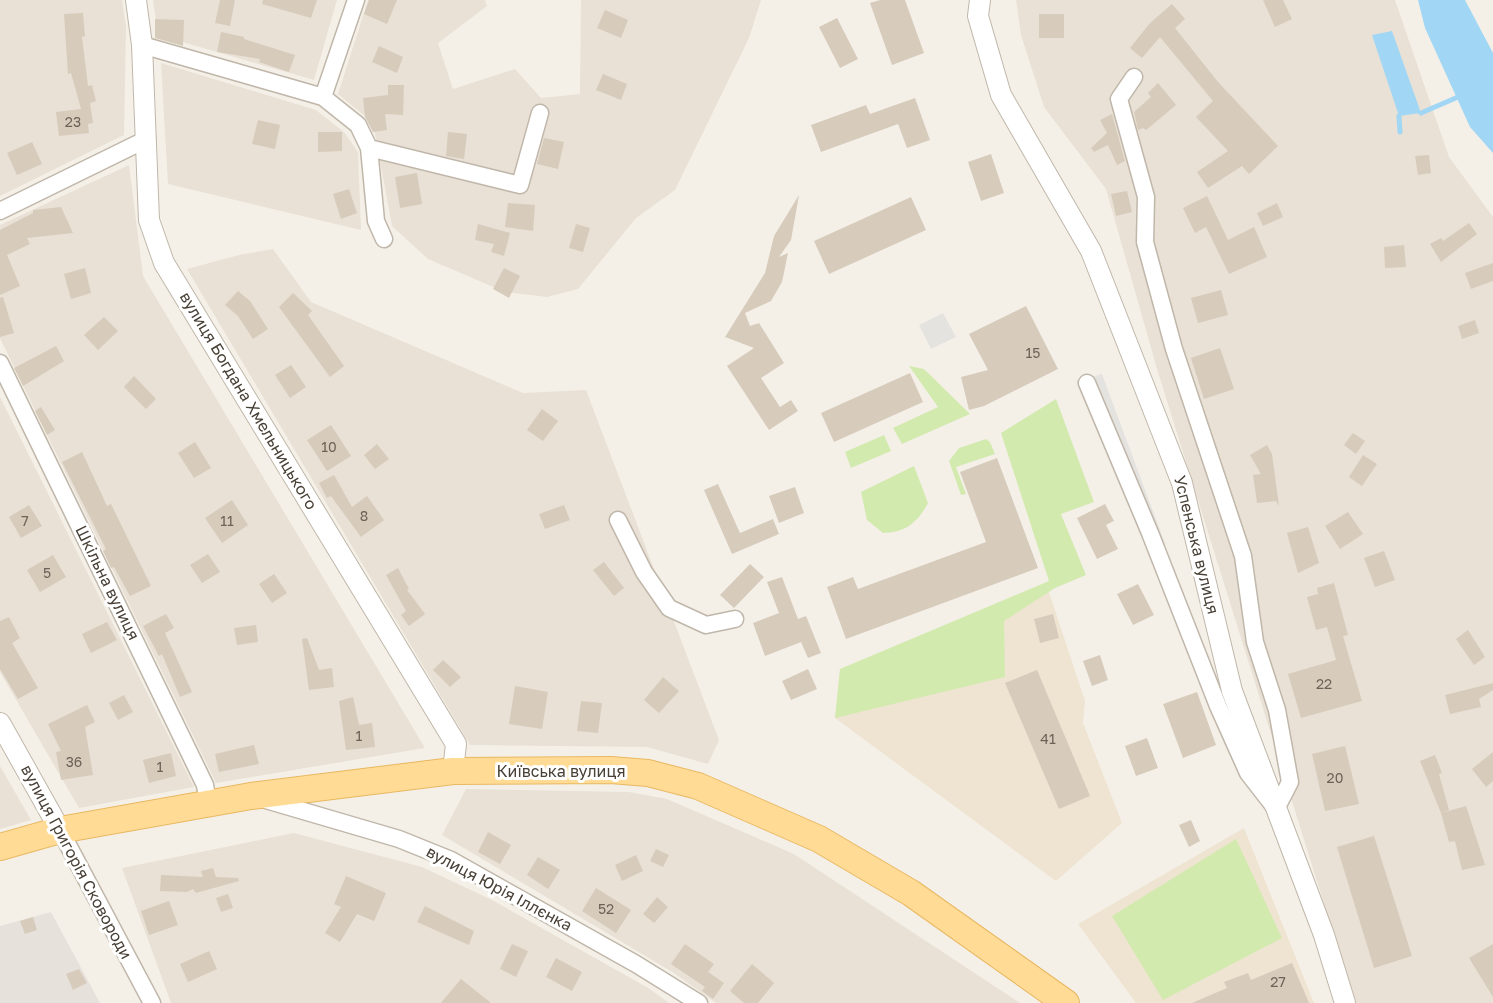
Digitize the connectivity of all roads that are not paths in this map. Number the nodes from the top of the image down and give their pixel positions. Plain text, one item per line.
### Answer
1 (136, 0) edge
2 (356, 0) edge
3 (980, 0) edge
4 (142, 45) junction
5 (1134, 77) dead end
6 (324, 97) junction
7 (540, 113) dead end
8 (147, 139) junction
9 (369, 148) junction
10 (0, 211) edge
11 (384, 238) dead end
12 (0, 363) edge
13 (1087, 383) dead end
14 (618, 520) dead end
15 (735, 619) dead end
16 (0, 723) edge
17 (453, 771) junction
18 (250, 796) junction
19 (208, 804) junction
20 (1276, 809) junction
21 (60, 830) junction
22 (0, 847) edge
23 (152, 1003) edge
24 (699, 1003) edge
25 (1066, 1003) edge
26 (1345, 1003) edge

1 - 4 street, вулиця Богдана Хмельницького
2 - 6 street
3 - 20 street, Успенська вулиця
4 - 6 street
4 - 8 street, вулиця Богдана Хмельницького
5 - 20 street
6 - 9 street
7 - 9 street
8 - 10 street
8 - 17 street, вулиця Богдана Хмельницького
9 - 11 street
12 - 19 street, Шкільна вулиця
13 - 20 street
14 - 15 street
16 - 21 street, вулиця Григорія Сковороди
17 - 18 main road, Київська вулиця
17 - 25 main road, Київська вулиця
18 - 19 main road, Київська вулиця
18 - 24 street, вулиця Юрія Іллєнка
19 - 21 main road, Київська вулиця
20 - 26 street, Успенська вулиця
21 - 22 main road, Київська вулиця
21 - 23 street, вулиця Григорія Сковороди

